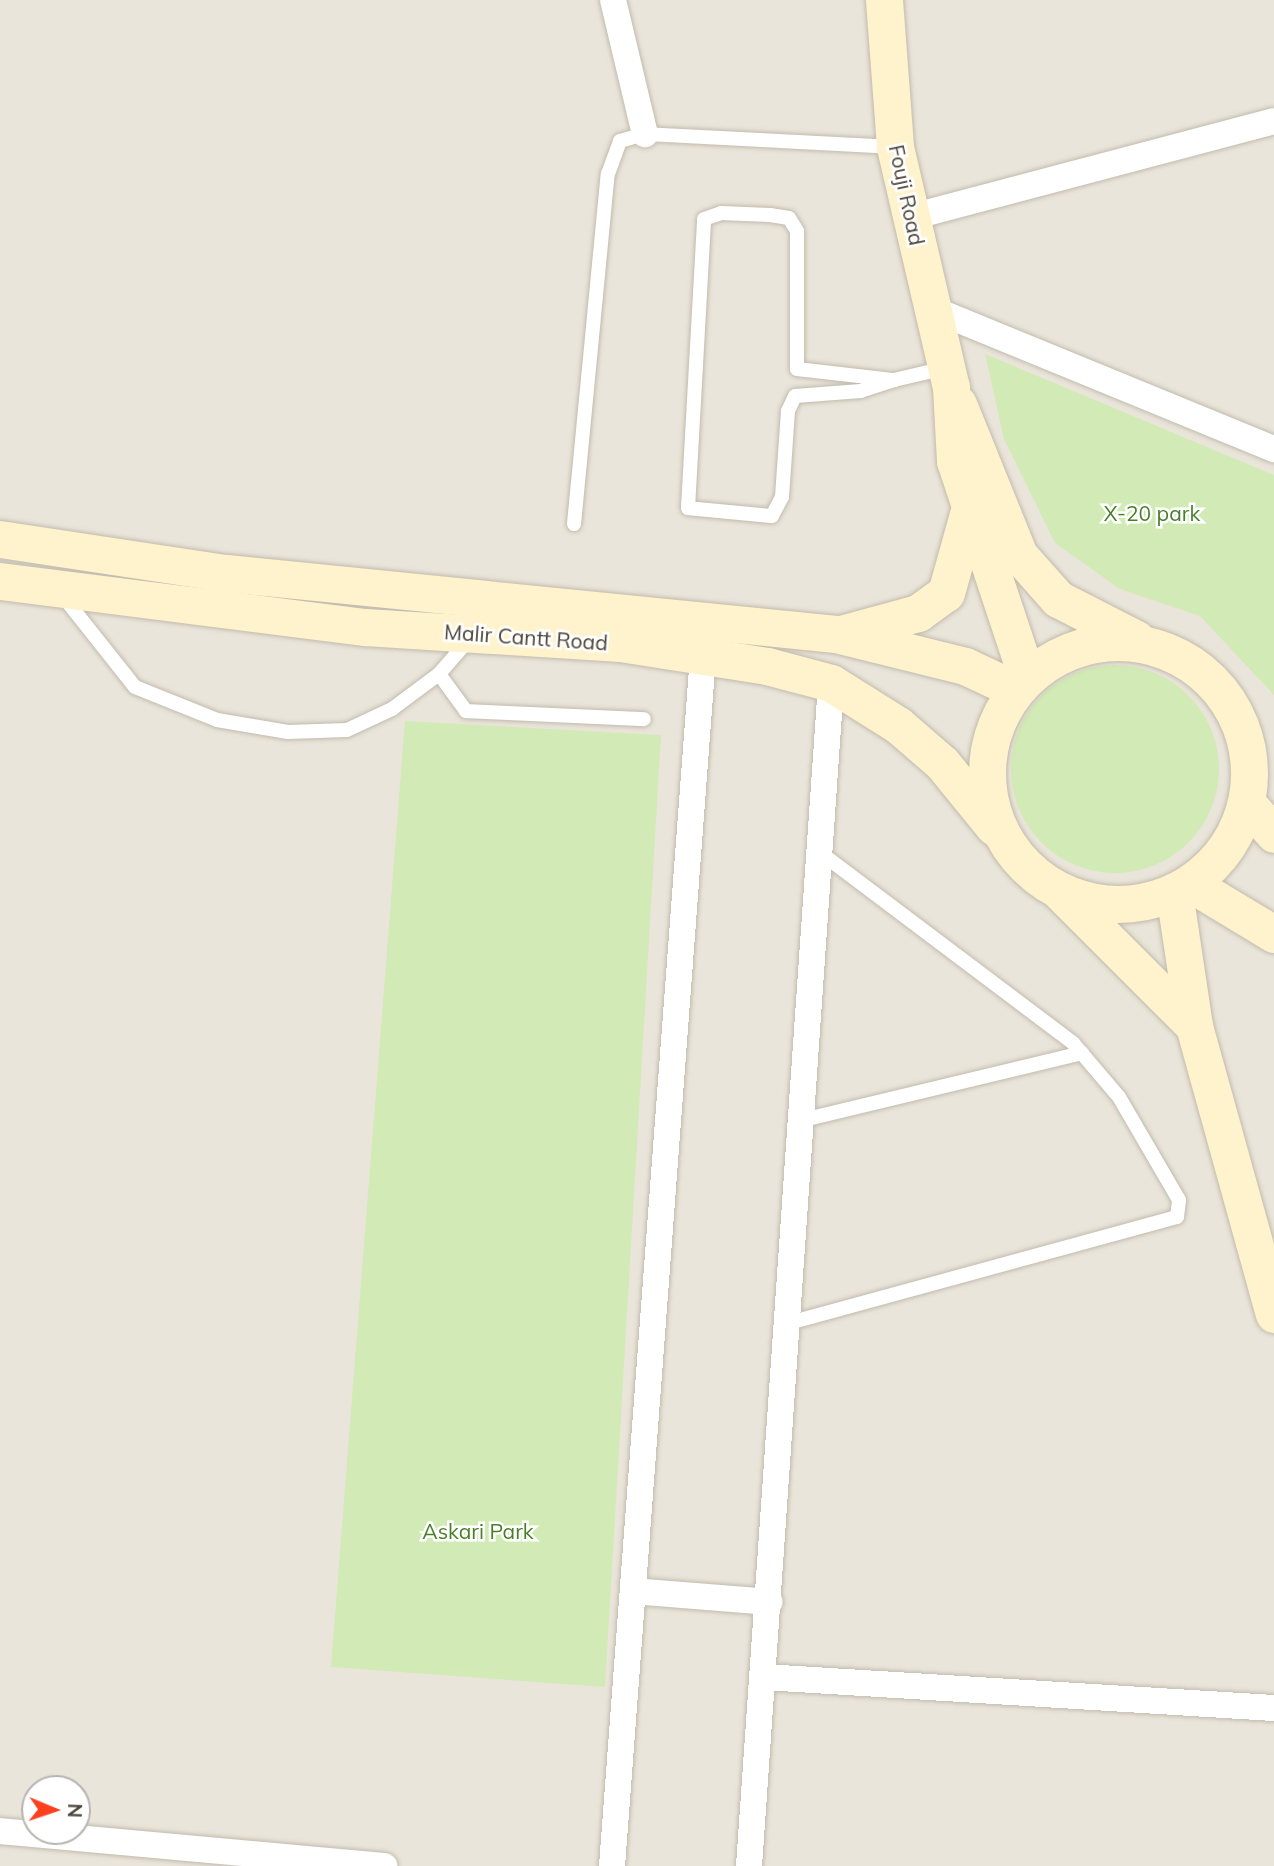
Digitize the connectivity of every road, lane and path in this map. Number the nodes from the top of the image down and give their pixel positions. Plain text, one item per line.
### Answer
1 (613, 0) edge
2 (884, 0) edge
3 (1274, 121) edge
4 (645, 134) junction
5 (895, 147) junction
6 (911, 217) junction
7 (932, 309) junction
8 (948, 377) junction
9 (894, 380) junction
10 (1274, 449) edge
11 (969, 514) junction
12 (574, 524) dead end
13 (0, 539) edge
14 (0, 581) edge
15 (59, 591) junction
16 (474, 633) junction
17 (836, 634) junction
18 (1149, 644) junction
19 (703, 656) junction
20 (439, 674) junction
21 (831, 683) junction
22 (1021, 684) junction
23 (644, 719) dead end
24 (1247, 803) junction
25 (994, 827) junction
26 (1274, 834) edge
27 (822, 854) junction
28 (1182, 888) junction
29 (1059, 891) junction
30 (1274, 934) edge
31 (1194, 1027) junction
32 (1082, 1053) junction
33 (803, 1120) junction
34 (1274, 1314) edge
35 (789, 1323) junction
36 (633, 1591) junction
37 (769, 1602) junction
38 (764, 1677) junction
39 (1274, 1708) edge
40 (0, 1831) edge
41 (384, 1866) edge
42 (612, 1866) edge
43 (749, 1866) edge

1 - 4 street
2 - 5 main road, Fouji Road
3 - 6 street
4 - 5 lane
4 - 12 lane
5 - 6 main road, Fouji Road
6 - 7 main road, Fouji Road
7 - 8 main road, Fouji Road
7 - 10 street
8 - 9 lane
8 - 11 main road, Fouji Road
8 - 18 main road, Fouji Road
9 - 9 lane
11 - 17 main road
11 - 22 main road, Fouji Road
13 - 17 main road, Malir Cantt Road
14 - 15 main road, Malir Cantt Road
15 - 16 main road, Malir Cantt Road
15 - 20 lane
16 - 19 main road, Malir Cantt Road
16 - 20 lane
17 - 22 main road, Malir Cantt Road
18 - 22 main road
18 - 24 main road, Fouji Road
19 - 21 main road, Malir Cantt Road
19 - 36 street
20 - 23 lane
21 - 25 main road, Malir Cantt Road
21 - 27 street
22 - 25 main road
24 - 26 main road
24 - 28 main road, Fouji Road
25 - 29 main road, Malir Cantt Road
27 - 32 lane
27 - 33 street
28 - 29 main road
28 - 30 main road
28 - 31 main road
29 - 31 main road, Malir Cantt Road
31 - 34 main road
32 - 33 lane
32 - 35 lane
33 - 35 street
35 - 37 street
36 - 37 street
36 - 42 street
37 - 38 street
38 - 39 street
38 - 43 street
40 - 41 street

